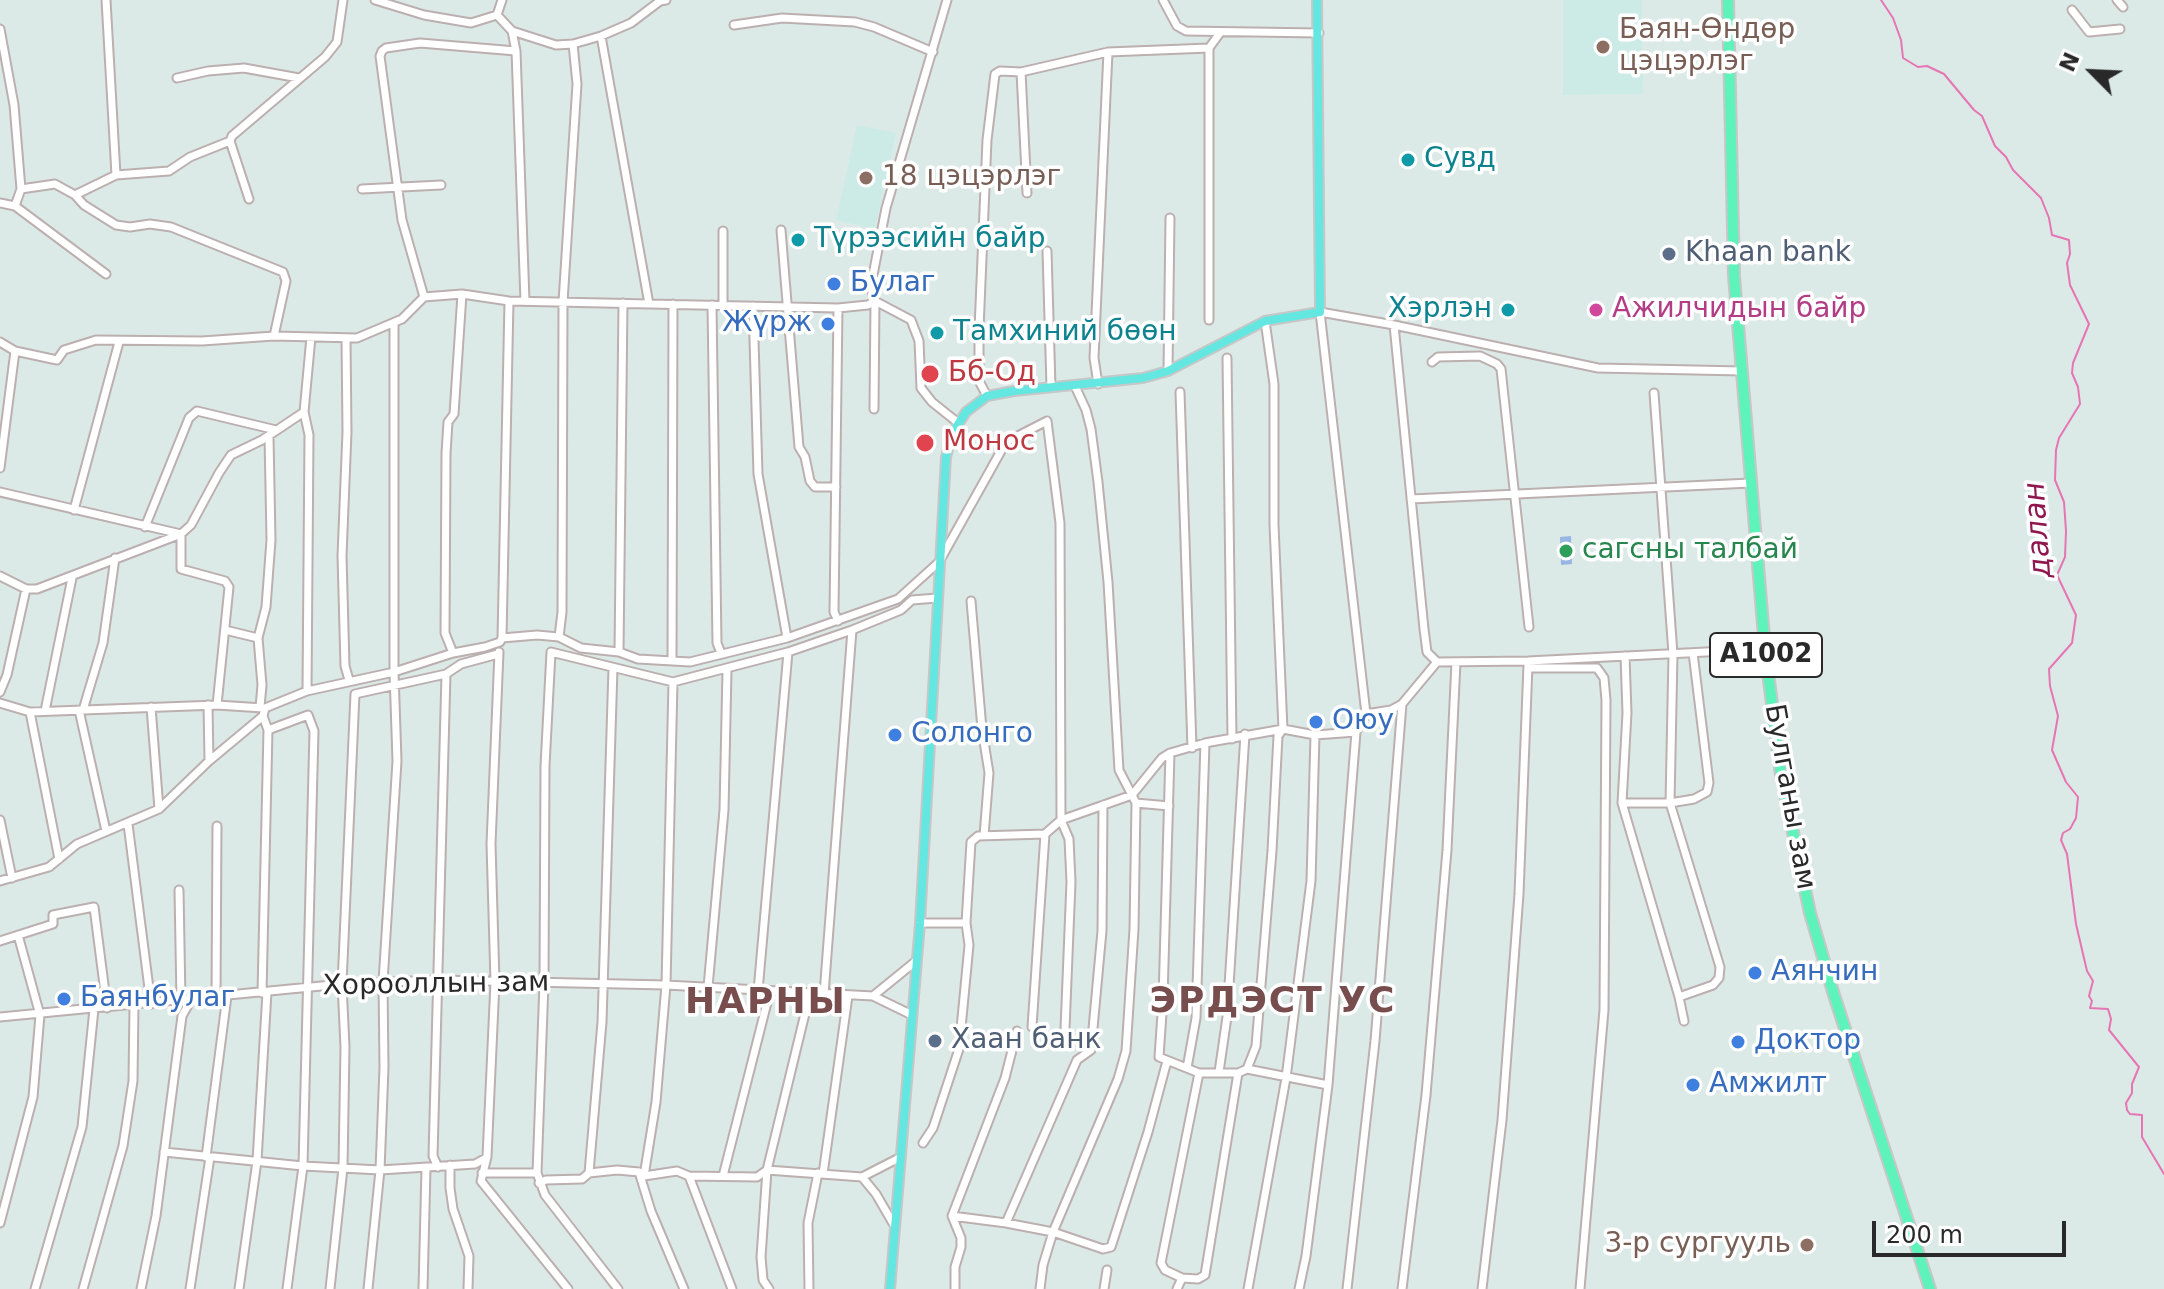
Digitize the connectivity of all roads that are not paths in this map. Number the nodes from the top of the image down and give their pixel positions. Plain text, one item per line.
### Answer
1 (106, 0) edge
2 (343, 0) edge
3 (375, 0) edge
4 (409, 0) edge
5 (502, 0) edge
6 (666, 0) edge
7 (947, 0) edge
8 (1163, 0) edge
9 (1317, 0) edge
10 (1728, 0) edge
11 (403, 8) junction
12 (2072, 10) dead end
13 (497, 15) junction
14 (734, 25) dead end
15 (0, 29) edge
16 (2120, 29) dead end
17 (512, 31) junction
18 (1220, 33) junction
19 (1319, 33) junction
20 (601, 36) junction
21 (573, 44) junction
22 (1209, 48) junction
23 (516, 51) junction
24 (933, 52) junction
25 (1108, 52) junction
26 (1021, 72) junction
27 (177, 78) dead end
28 (299, 78) junction
29 (230, 141) junction
30 (116, 175) junction
31 (441, 185) dead end
32 (397, 187) junction
33 (21, 189) junction
34 (362, 189) dead end
35 (1027, 193) dead end
36 (75, 195) junction
37 (249, 199) dead end
38 (0, 203) edge
39 (15, 206) junction
40 (1170, 218) dead end
41 (781, 230) dead end
42 (723, 231) dead end
43 (1047, 251) dead end
44 (106, 274) dead end
45 (462, 294) junction
46 (424, 297) junction
47 (509, 301) junction
48 (525, 301) junction
49 (875, 301) junction
50 (563, 302) junction
51 (623, 303) junction
52 (649, 304) junction
53 (673, 304) junction
54 (712, 305) junction
55 (723, 306) junction
56 (753, 306) junction
57 (789, 307) junction
58 (838, 308) junction
59 (1320, 312) junction
60 (1209, 320) dead end
61 (1265, 321) junction
62 (394, 323) junction
63 (1394, 325) junction
64 (274, 336) junction
65 (311, 337) junction
66 (346, 339) junction
67 (0, 342) edge
68 (119, 342) junction
69 (15, 351) junction
70 (1227, 358) dead end
71 (1432, 362) dead end
72 (1168, 371) junction
73 (1742, 371) junction
74 (1098, 384) junction
75 (1075, 386) junction
76 (1051, 387) junction
77 (1180, 392) dead end
78 (1654, 393) dead end
79 (987, 396) junction
80 (874, 409) dead end
81 (304, 412) junction
82 (957, 422) junction
83 (277, 430) junction
84 (269, 436) junction
85 (0, 468) edge
86 (1751, 483) junction
87 (836, 487) junction
88 (1660, 488) junction
89 (0, 492) edge
90 (1515, 494) junction
91 (1411, 499) junction
92 (74, 510) junction
93 (145, 527) junction
94 (181, 534) junction
95 (115, 558) junction
96 (939, 562) junction
97 (0, 576) edge
98 (72, 578) junction
99 (26, 589) junction
100 (937, 598) junction
101 (971, 601) dead end
102 (838, 621) junction
103 (1529, 627) dead end
104 (225, 630) junction
105 (852, 630) junction
106 (559, 637) junction
107 (258, 638) junction
108 (787, 638) junction
109 (501, 640) junction
110 (1765, 649) junction
111 (619, 652) junction
112 (788, 652) junction
113 (453, 653) junction
114 (721, 653) junction
115 (1693, 653) junction
116 (498, 654) junction
117 (1673, 654) junction
118 (710, 656) junction
119 (1625, 656) junction
120 (672, 659) junction
121 (1437, 662) junction
122 (1456, 662) junction
123 (1528, 665) junction
124 (613, 668) junction
125 (727, 670) junction
126 (394, 672) junction
127 (714, 673) junction
128 (446, 674) junction
129 (349, 680) junction
130 (673, 682) junction
131 (395, 686) junction
132 (307, 691) junction
133 (0, 692) edge
134 (0, 703) edge
135 (1402, 704) junction
136 (213, 705) junction
137 (151, 707) junction
138 (81, 710) junction
139 (263, 710) junction
140 (45, 711) junction
141 (30, 712) junction
142 (1366, 714) junction
143 (1283, 729) junction
144 (268, 730) junction
145 (1356, 732) junction
146 (1245, 734) junction
147 (1315, 735) junction
148 (1232, 739) junction
149 (1205, 743) junction
150 (1192, 748) junction
151 (1170, 753) junction
152 (209, 761) junction
153 (1134, 799) junction
154 (1622, 803) junction
155 (1670, 803) junction
156 (1103, 805) junction
157 (1169, 806) junction
158 (159, 809) junction
159 (0, 820) edge
160 (1061, 820) junction
161 (128, 824) junction
162 (217, 826) dead end
163 (106, 831) junction
164 (1045, 834) junction
165 (984, 836) junction
166 (59, 859) junction
167 (12, 878) junction
168 (0, 881) edge
169 (179, 890) dead end
170 (920, 923) junction
171 (966, 923) junction
172 (18, 935) junction
173 (0, 941) edge
174 (916, 961) junction
175 (438, 980) junction
176 (383, 982) junction
177 (495, 982) junction
178 (544, 983) junction
179 (342, 984) junction
180 (604, 984) junction
181 (666, 985) junction
182 (708, 987) junction
183 (306, 988) junction
184 (758, 991) junction
185 (770, 991) junction
186 (265, 992) junction
187 (810, 993) junction
188 (824, 994) junction
189 (227, 996) junction
190 (848, 996) junction
191 (873, 996) junction
192 (216, 997) junction
193 (1679, 997) junction
194 (191, 1000) junction
195 (181, 1001) junction
196 (151, 1004) junction
197 (134, 1005) junction
198 (107, 1008) junction
199 (94, 1009) junction
200 (40, 1015) junction
201 (912, 1015) junction
202 (0, 1017) edge
203 (1684, 1021) dead end
204 (1032, 1027) dead end
205 (1065, 1029) dead end
206 (1017, 1031) dead end
207 (1167, 1061) junction
208 (1187, 1068) junction
209 (1247, 1069) junction
210 (1219, 1072) junction
211 (1199, 1073) junction
212 (1238, 1073) junction
213 (1286, 1077) junction
214 (1328, 1085) junction
215 (923, 1143) dead end
216 (164, 1152) junction
217 (208, 1157) junction
218 (487, 1157) junction
219 (899, 1158) junction
220 (257, 1161) junction
221 (450, 1165) junction
222 (303, 1166) junction
223 (438, 1167) junction
224 (343, 1168) junction
225 (426, 1168) junction
226 (380, 1170) junction
227 (767, 1170) junction
228 (482, 1173) junction
229 (537, 1173) junction
230 (589, 1173) junction
231 (641, 1174) junction
232 (820, 1174) junction
233 (689, 1176) junction
234 (723, 1176) junction
235 (862, 1177) junction
236 (539, 1183) junction
237 (952, 1216) junction
238 (0, 1223) edge
239 (1006, 1223) junction
240 (894, 1225) junction
241 (1053, 1232) junction
242 (1107, 1270) dead end
243 (1182, 1278) junction
244 (35, 1289) edge
245 (83, 1289) edge
246 (141, 1289) edge
247 (190, 1289) edge
248 (239, 1289) edge
249 (287, 1289) edge
250 (330, 1289) edge
251 (368, 1289) edge
252 (423, 1289) edge
253 (468, 1289) edge
254 (568, 1289) edge
255 (618, 1289) edge
256 (684, 1289) edge
257 (732, 1289) edge
258 (769, 1289) edge
259 (809, 1289) edge
260 (890, 1289) edge
261 (955, 1289) edge
262 (1040, 1289) edge
263 (1104, 1289) edge
264 (1177, 1289) edge
265 (1248, 1289) edge
266 (1299, 1289) edge
267 (1347, 1289) edge
268 (1402, 1289) edge
269 (1482, 1289) edge
270 (1580, 1289) edge
271 (1930, 1289) edge

1 - 30 street
2 - 28 street
3 - 11 street
4 - 11 street
5 - 13 street
6 - 20 street
7 - 24 street
8 - 18 street
9 - 19 main road
10 - 73 highway, Булганы зам / A1002
11 - 13 street
12 - 16 street
13 - 17 street
14 - 24 street
15 - 33 street
17 - 21 street
17 - 23 street
18 - 19 street
18 - 22 street
19 - 59 main road
20 - 21 street
20 - 52 street
21 - 50 street
22 - 25 street
22 - 60 street
23 - 32 street
23 - 48 street
24 - 49 street
25 - 26 street
25 - 74 street
26 - 35 street
26 - 79 street
27 - 28 street
28 - 29 street
29 - 30 street
29 - 37 street
30 - 36 street
31 - 32 street
32 - 34 street
32 - 46 street
33 - 36 street
33 - 39 street
36 - 64 street
38 - 39 street
39 - 44 street
40 - 72 street
41 - 57 street
42 - 55 street
43 - 76 street
45 - 46 street
45 - 47 street
45 - 113 street
46 - 62 street
47 - 48 street
47 - 109 street
48 - 50 street
49 - 58 street
49 - 80 street
49 - 82 street
50 - 51 street
50 - 106 street
51 - 52 street
51 - 111 street
52 - 53 street
53 - 54 street
53 - 120 street
54 - 55 street
54 - 114 street
55 - 56 street
56 - 57 street
56 - 108 street
57 - 58 street
57 - 87 street
58 - 87 street
59 - 61 main road
59 - 63 street
59 - 142 street
61 - 72 main road
61 - 143 street
62 - 66 street
62 - 126 street
63 - 73 street
63 - 91 street
64 - 65 street
64 - 68 street
65 - 66 street
65 - 81 street
66 - 129 street
67 - 69 street
68 - 69 street
68 - 92 street
69 - 85 street
70 - 148 street
71 - 90 street
72 - 74 main road
73 - 86 highway, Булганы зам / A1002
74 - 75 main road
75 - 76 main road
75 - 153 street
76 - 79 main road
77 - 150 street
78 - 88 street
79 - 82 main road
81 - 83 street
81 - 132 street
82 - 96 main road
83 - 84 street
83 - 93 street
84 - 94 street
84 - 107 street
86 - 88 street
86 - 110 highway, Булганы зам / A1002
87 - 102 street
88 - 90 street
88 - 117 street
89 - 92 street
90 - 91 street
90 - 103 street
91 - 121 street
92 - 93 street
93 - 94 street
94 - 95 street
94 - 104 street
95 - 98 street
95 - 138 street
96 - 100 main road
96 - 102 street
96 - 160 street
97 - 99 street
98 - 99 street
98 - 140 street
99 - 133 street
100 - 105 street
100 - 170 main road
101 - 165 street
102 - 108 street
104 - 107 street
104 - 136 street
105 - 112 street
105 - 188 street
106 - 109 street
106 - 111 street
107 - 139 street
108 - 114 street
109 - 113 street
109 - 116 street
110 - 115 street
110 - 271 highway, Булганы зам / A1002
111 - 120 street
112 - 125 street
112 - 184 street
113 - 126 street
114 - 118 street
115 - 117 street
115 - 155 street
116 - 128 street
116 - 177 street
117 - 119 street
117 - 155 street
118 - 120 street
118 - 127 street
119 - 123 street
119 - 154 street
121 - 122 street
121 - 135 street
122 - 123 street
122 - 268 street
123 - 269 street
123 - 270 street
124 - 130 street
124 - 178 street
124 - 180 street
125 - 127 street
125 - 182 street
126 - 129 street
126 - 131 street
127 - 130 street
128 - 131 street
128 - 175 street
129 - 132 street
130 - 181 street
131 - 176 street
131 - 179 street
132 - 139 street
134 - 141 street
135 - 142 street
135 - 267 street
136 - 137 street
136 - 139 street
136 - 152 street
137 - 138 street
137 - 158 street
138 - 140 street
138 - 163 street
139 - 144 street
139 - 152 street
140 - 141 street
141 - 166 street
142 - 145 street
143 - 146 street
143 - 147 street
143 - 209 street
144 - 183 street
144 - 186 street
145 - 147 street
145 - 214 street
146 - 148 street
146 - 210 street
147 - 213 street
148 - 149 street
149 - 150 street
149 - 208 street
150 - 151 street
151 - 153 street
151 - 157 street
152 - 158 street
153 - 156 street
153 - 157 street
153 - 241 street
154 - 155 street
154 - 193 street
155 - 193 street
156 - 160 street
156 - 239 street
157 - 207 street
158 - 161 street
159 - 167 street
160 - 164 street
160 - 205 street
161 - 163 street
161 - 196 street
162 - 192 street
163 - 166 street
164 - 165 street
164 - 204 street
165 - 171 street
166 - 167 street
167 - 168 street
169 - 195 street
170 - 171 street
170 - 174 main road
171 - 215 street
172 - 173 street
172 - 198 street
172 - 200 street
174 - 191 street
174 - 201 main road
175 - 176 street, Хорооллын зам
175 - 177 street, Хорооллын зам
175 - 223 street
176 - 179 street, Хорооллын зам
176 - 226 street
177 - 178 street, Хорооллын зам
177 - 218 street
178 - 180 street, Хорооллын зам
178 - 229 street
179 - 183 street, Хорооллын зам
179 - 224 street
180 - 181 street, Хорооллын зам
180 - 230 street
181 - 182 street, Хорооллын зам
181 - 231 street
182 - 184 street, Хорооллын зам
183 - 186 street, Хорооллын зам
183 - 222 street
184 - 185 street, Хорооллын зам
185 - 187 street, Хорооллын зам
185 - 234 street
186 - 189 street, Хорооллын зам
186 - 220 street
187 - 188 street, Хорооллын зам
187 - 227 street
188 - 190 street, Хорооллын зам
189 - 192 street, Хорооллын зам
189 - 217 street
190 - 191 street, Хорооллын зам
190 - 232 street
191 - 201 street, Хорооллын зам
192 - 194 street, Хорооллын зам
193 - 203 street
194 - 195 street, Хорооллын зам
194 - 216 street
195 - 196 street, Хорооллын зам
196 - 197 street, Хорооллын зам
197 - 198 street, Хорооллын зам
197 - 245 street
198 - 199 street, Хорооллын зам
199 - 200 street, Хорооллын зам
199 - 244 street
200 - 202 street, Хорооллын зам
200 - 238 street
201 - 219 main road
206 - 237 street
207 - 208 street
207 - 241 street
208 - 211 street
209 - 212 street
209 - 213 street
210 - 211 street
210 - 212 street
211 - 243 street
212 - 243 street
213 - 214 street
213 - 265 street
214 - 266 street
216 - 217 street
216 - 246 street
217 - 220 street
217 - 247 street
218 - 221 street
218 - 228 street
219 - 235 street
219 - 240 main road
220 - 222 street
220 - 248 street
221 - 223 street
221 - 253 street
222 - 224 street
222 - 249 street
223 - 225 street
224 - 226 street
224 - 250 street
225 - 226 street
225 - 252 street
226 - 251 street
227 - 232 street
227 - 234 street
227 - 258 street
228 - 229 street
228 - 254 street
229 - 236 street
230 - 231 street
230 - 236 street
231 - 233 street
231 - 256 street
232 - 235 street
232 - 259 street
233 - 234 street
233 - 257 street
235 - 240 street
236 - 255 street
237 - 239 street
237 - 261 street
239 - 241 street
240 - 260 main road
241 - 262 street
242 - 263 street
243 - 264 street

